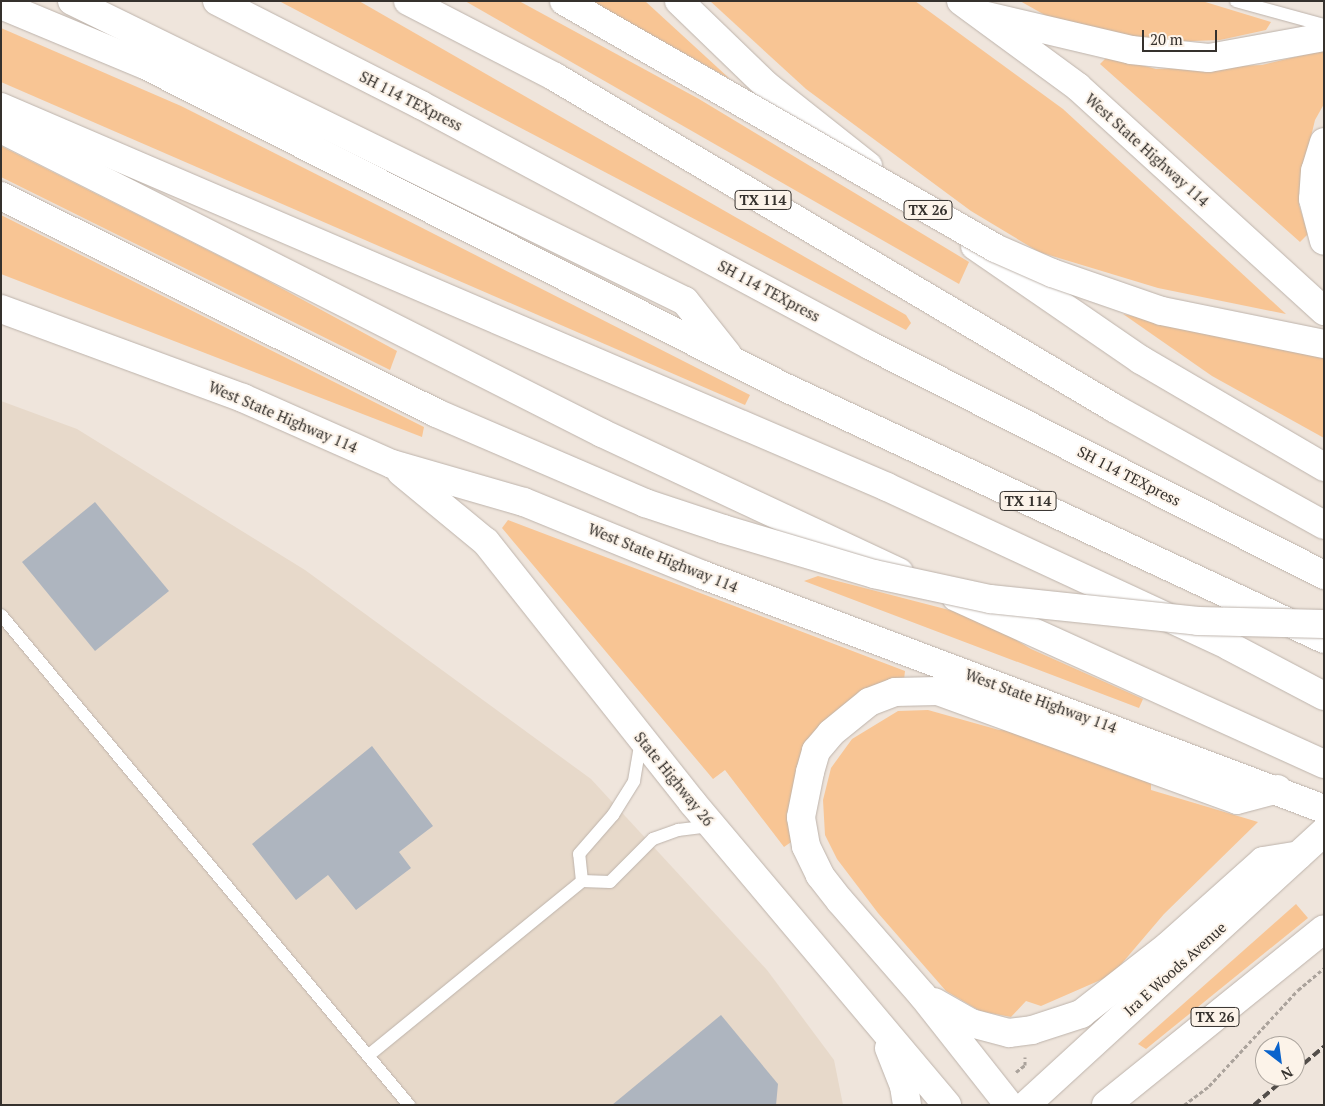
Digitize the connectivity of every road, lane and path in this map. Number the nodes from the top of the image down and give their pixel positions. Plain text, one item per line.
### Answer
1 (72, 1) edge
2 (217, 1) edge
3 (408, 1) edge
4 (564, 1) edge
5 (679, 1) edge
6 (1236, 1) edge
7 (1, 5) edge
8 (972, 8) edge
9 (1324, 25) edge
10 (1324, 37) edge
11 (1, 108) edge
12 (1, 129) edge
13 (1324, 142) edge
14 (1, 196) edge
15 (1324, 241) edge
16 (1, 309) edge
17 (1324, 311) edge
18 (1324, 344) edge
19 (733, 361) junction
20 (392, 464) junction
21 (1324, 467) edge
22 (1324, 525) edge
23 (1324, 575) edge
24 (1, 616) edge
25 (1324, 624) edge
26 (1324, 639) edge
27 (1324, 696) edge
28 (641, 739) junction
29 (1324, 764) edge
30 (1286, 792) junction
31 (1324, 809) edge
32 (712, 826) junction
33 (1324, 832) edge
34 (1299, 855) junction
35 (582, 881) junction
36 (1324, 929) edge
37 (1324, 968) edge
38 (923, 996) junction
39 (880, 1028) junction
40 (1025, 1047) dead end
41 (369, 1055) junction
42 (1012, 1076) dead end
43 (409, 1105) edge
44 (907, 1105) edge
45 (947, 1105) edge
46 (1009, 1105) edge
47 (1026, 1105) edge
48 (1106, 1105) edge
49 (1184, 1105) edge

1 - 19 main road
2 - 23 main road, SH 114 TEXpress
3 - 22 main road, TX 114
4 - 18 main road, TX 26, bridge
5 - 21 main road
6 - 9 lane
7 - 19 main road, TX 114
8 - 10 main road
8 - 17 main road, West State Highway 114
11 - 27 main road
12 - 29 main road
13 - 15 main road
14 - 25 main road, bridge
16 - 20 main road, West State Highway 114
19 - 26 main road, TX 114
20 - 28 main road, State Highway 26
20 - 30 main road, West State Highway 114
24 - 41 lane
28 - 32 main road, State Highway 26
28 - 35 lane
30 - 31 main road, West State Highway 114
30 - 38 main road
32 - 35 lane
32 - 39 main road, State Highway 26
33 - 34 main road, Ira E Woods Avenue
34 - 38 main road
34 - 47 main road, Ira E Woods Avenue
35 - 41 lane
36 - 48 main road, TX 26
37 - 49 path
38 - 46 main road
39 - 44 main road
39 - 45 main road, State Highway 26
40 - 42 path
41 - 43 lane

